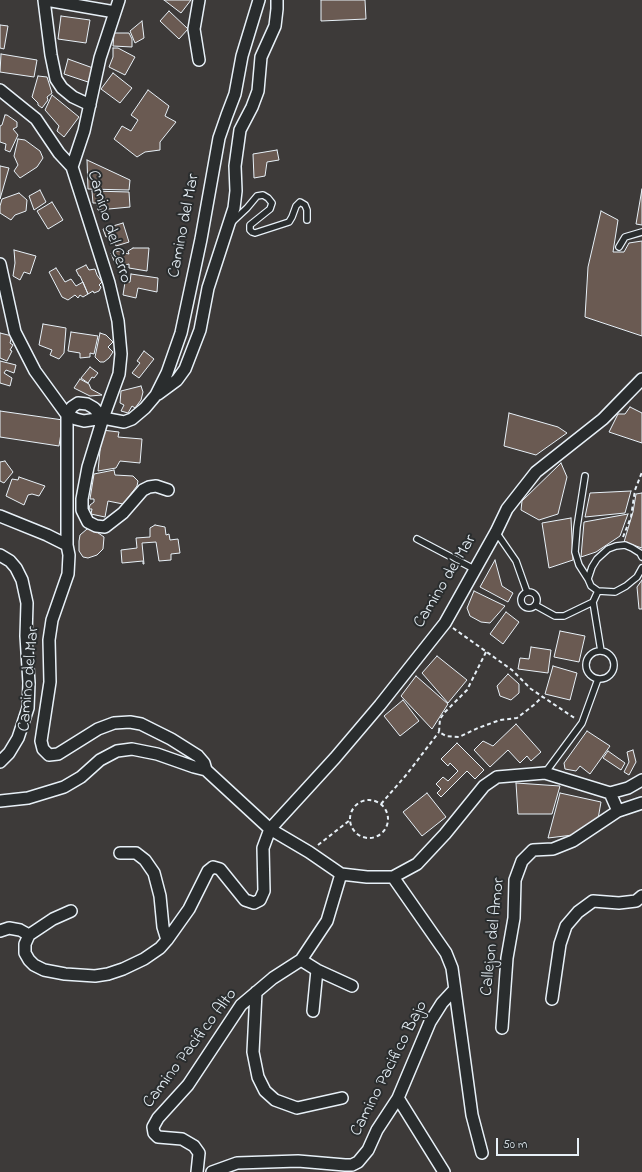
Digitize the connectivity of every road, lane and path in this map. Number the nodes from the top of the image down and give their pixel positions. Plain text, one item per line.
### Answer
1 (45, 0) edge
2 (119, 0) edge
3 (199, 0) edge
4 (259, 0) edge
5 (277, 0) edge
6 (115, 12) junction
7 (199, 60) dead end
8 (0, 90) edge
9 (90, 106) junction
10 (72, 167) junction
11 (306, 220) dead end
12 (230, 224) junction
13 (642, 232) edge
14 (619, 247) dead end
15 (0, 264) edge
16 (642, 379) edge
17 (156, 395) junction
18 (67, 415) junction
19 (103, 418) junction
20 (642, 472) edge
21 (585, 476) dead end
22 (168, 490) dead end
23 (0, 516) edge
24 (496, 532) junction
25 (416, 539) dead end
26 (67, 545) junction
27 (616, 546) junction
28 (0, 554) edge
29 (642, 557) edge
30 (642, 568) edge
31 (474, 569) junction
32 (588, 579) junction
33 (598, 591) junction
34 (527, 592) junction
35 (593, 602) junction
36 (535, 605) junction
37 (445, 623) junction
38 (601, 651) junction
39 (486, 652) junction
40 (598, 679) junction
41 (542, 697) junction
42 (582, 723) junction
43 (439, 732) junction
44 (0, 762) edge
45 (206, 770) junction
46 (544, 773) junction
47 (642, 780) edge
48 (610, 793) junction
49 (0, 801) edge
50 (642, 803) edge
51 (381, 804) junction
52 (618, 811) junction
53 (350, 820) junction
54 (270, 829) junction
55 (309, 852) junction
56 (120, 853) dead end
57 (341, 874) junction
58 (392, 877) junction
59 (642, 896) edge
60 (71, 911) dead end
61 (0, 931) edge
62 (29, 936) junction
63 (167, 940) junction
64 (301, 960) junction
65 (317, 970) junction
66 (352, 986) dead end
67 (455, 989) junction
68 (256, 992) junction
69 (552, 999) dead end
70 (313, 1011) dead end
71 (502, 1028) dead end
72 (342, 1098) dead end
73 (398, 1098) junction
74 (482, 1153) dead end
75 (197, 1172) edge
76 (213, 1172) edge
77 (444, 1172) edge

1 - 6 street
1 - 9 street
2 - 6 street, Camino del Cerro
3 - 7 street
4 - 17 street, Camino del Mar
5 - 12 street
6 - 9 street, Camino del Cerro
8 - 10 street
9 - 10 street, Camino del Cerro
10 - 19 street, Camino del Cerro
11 - 12 lane
12 - 17 street
13 - 14 lane
15 - 18 street
16 - 24 street, Camino del Mar
17 - 19 street, Camino del Mar
18 - 19 street, Camino del Mar
18 - 19 street
18 - 26 street, Camino del Mar
19 - 22 street, Camino del Cerro
20 - 27 path
21 - 32 lane
23 - 26 street
24 - 31 street, Camino del Mar
24 - 34 lane
25 - 31 lane
26 - 45 street, Camino del Mar
27 - 29 lane
27 - 32 lane
28 - 44 street, Camino del Mar
30 - 33 lane
31 - 37 street, Camino del Mar
32 - 33 lane
33 - 35 lane
34 - 36 lane
34 - 36 lane
35 - 36 lane
35 - 38 lane
37 - 39 path
37 - 54 street, Camino del Mar
38 - 40 lane
38 - 40 lane
39 - 41 path
39 - 43 path
40 - 42 lane
41 - 42 path
41 - 43 path
42 - 46 lane
43 - 51 path
45 - 49 street
45 - 54 street
46 - 48 street
46 - 58 street
47 - 48 street
48 - 52 street
50 - 52 street, Callejon del Amor
51 - 53 path
51 - 53 path
52 - 71 street, Callejon del Amor
53 - 55 path
54 - 55 street
54 - 63 street
55 - 57 street
56 - 63 street
57 - 58 street
57 - 64 street, Camino Pacifico Alto
58 - 67 street
59 - 69 street
60 - 62 street
61 - 62 street
62 - 63 street
64 - 65 street
64 - 68 street, Camino Pacifico Alto
65 - 66 street
65 - 70 street
67 - 73 street, Camino Pacifico Bajo
67 - 74 street
68 - 72 street
68 - 75 street, Camino Pacifico Alto
73 - 76 street, Camino Pacifico Bajo
73 - 77 street

